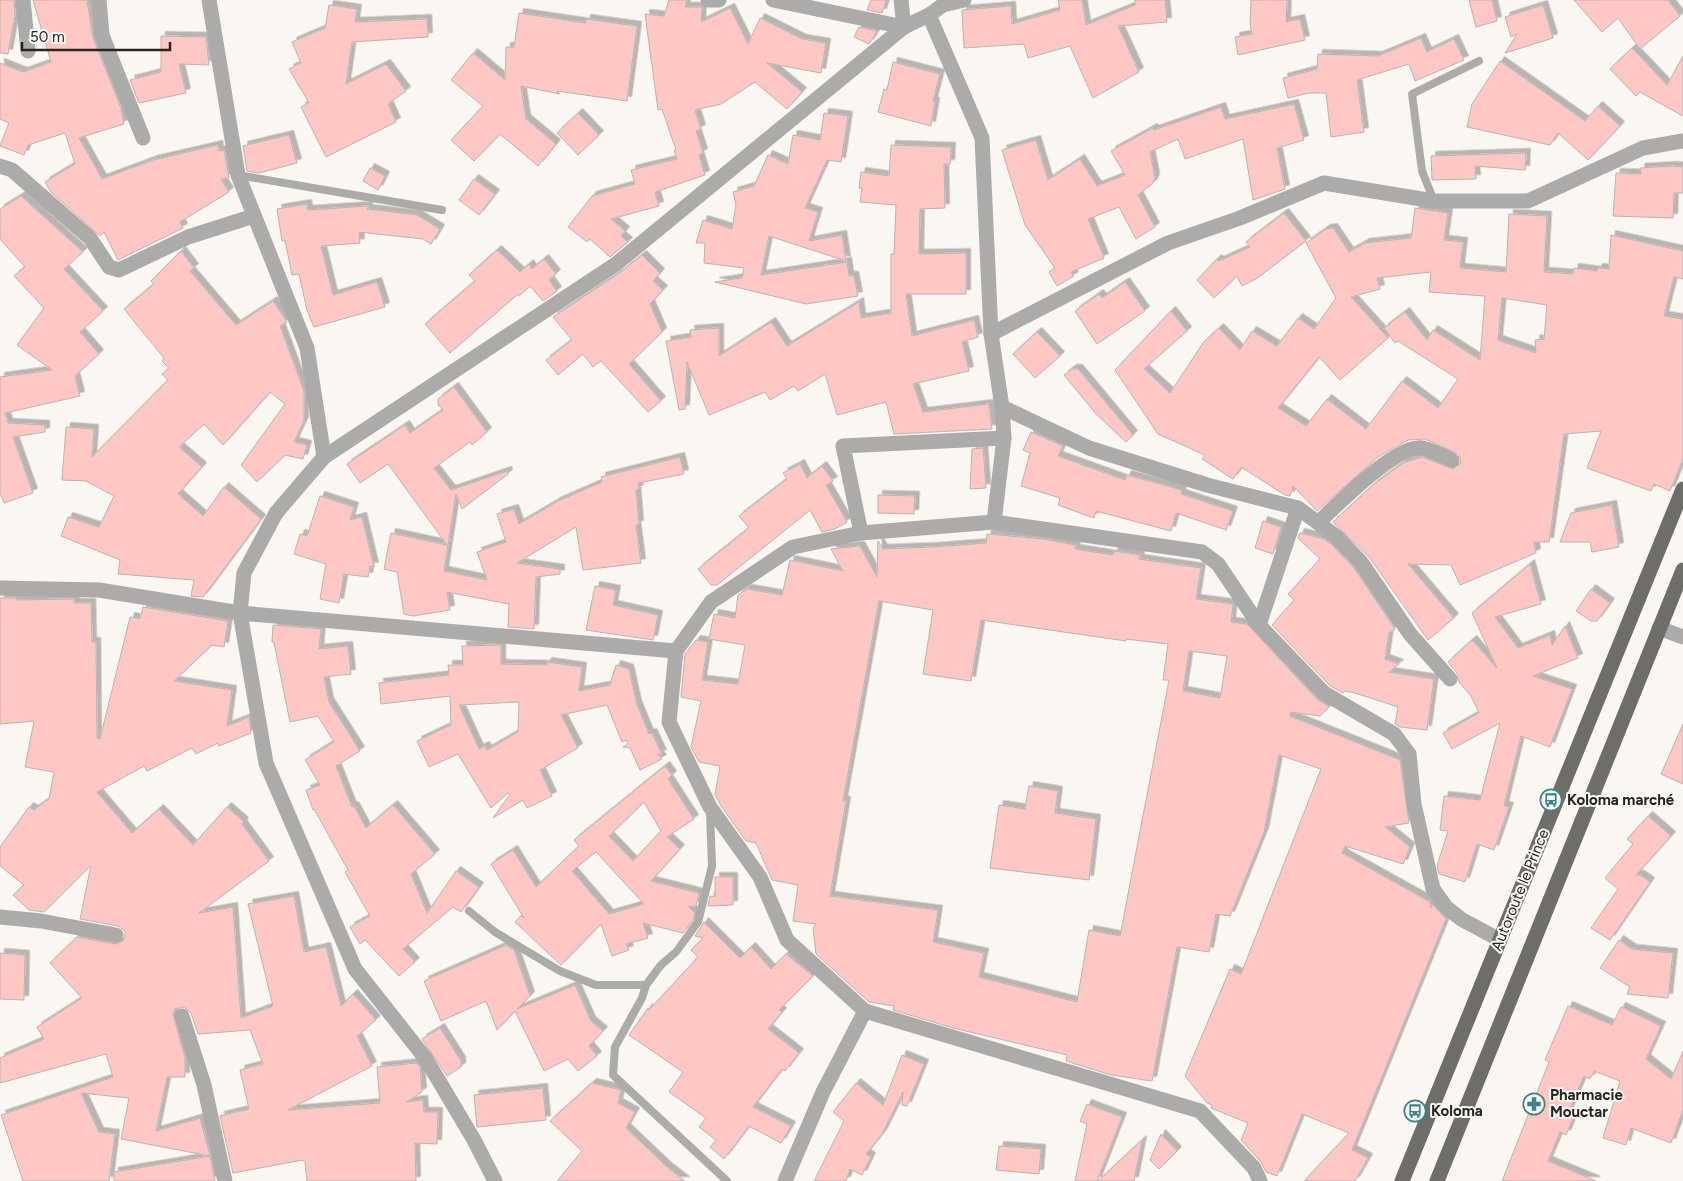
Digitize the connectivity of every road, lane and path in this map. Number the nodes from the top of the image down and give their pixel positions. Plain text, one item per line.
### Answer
1 (22, 0) edge
2 (99, 0) edge
3 (209, 0) edge
4 (708, 0) edge
5 (719, 0) edge
6 (773, 0) edge
7 (900, 0) edge
8 (964, 0) edge
9 (929, 15) junction
10 (904, 27) junction
11 (28, 51) dead end
12 (1479, 61) dead end
13 (142, 138) dead end
14 (1683, 141) edge
15 (0, 166) edge
16 (238, 175) junction
17 (1434, 201) junction
18 (442, 210) dead end
19 (254, 216) junction
20 (991, 334) junction
21 (1002, 407) junction
22 (1004, 438) junction
23 (324, 457) junction
24 (1452, 460) dead end
25 (1683, 488) edge
26 (1298, 508) junction
27 (994, 522) junction
28 (1319, 522) junction
29 (861, 533) junction
30 (1683, 570) edge
31 (0, 588) edge
32 (240, 613) junction
33 (1259, 625) junction
34 (1659, 628) junction
35 (1683, 637) edge
36 (676, 651) junction
37 (1450, 679) dead end
38 (710, 807) junction
39 (469, 911) dead end
40 (0, 917) edge
41 (116, 935) dead end
42 (1500, 940) junction
43 (646, 985) junction
44 (865, 1011) junction
45 (182, 1016) dead end
46 (225, 1181) edge
47 (495, 1181) edge
48 (726, 1181) edge
49 (785, 1181) edge
50 (1260, 1181) edge
51 (1402, 1181) edge
52 (1437, 1181) edge

1 - 11 street
2 - 13 street
3 - 16 street
4 - 5 street
6 - 10 street
7 - 10 street
8 - 9 street
9 - 10 street
9 - 20 street
10 - 23 street
12 - 17 lane
14 - 17 street
15 - 19 street
16 - 18 lane
16 - 19 street
17 - 20 street
19 - 23 street
20 - 21 street
21 - 22 street
21 - 26 street
22 - 27 street
22 - 29 street
23 - 32 street
24 - 28 street
25 - 42 main road, Autoroute le Prince
26 - 28 street
26 - 33 street
27 - 29 street
27 - 33 street
28 - 37 street
29 - 36 street
30 - 34 main road, Autoroute le Prince
31 - 32 street
32 - 36 street
32 - 47 street
33 - 42 street
34 - 35 street
34 - 52 main road, Autoroute le Prince
36 - 38 street
38 - 43 lane
38 - 44 street
39 - 43 lane
40 - 41 street
42 - 51 main road, Autoroute le Prince
43 - 48 lane
44 - 49 street
44 - 50 street
45 - 46 street

